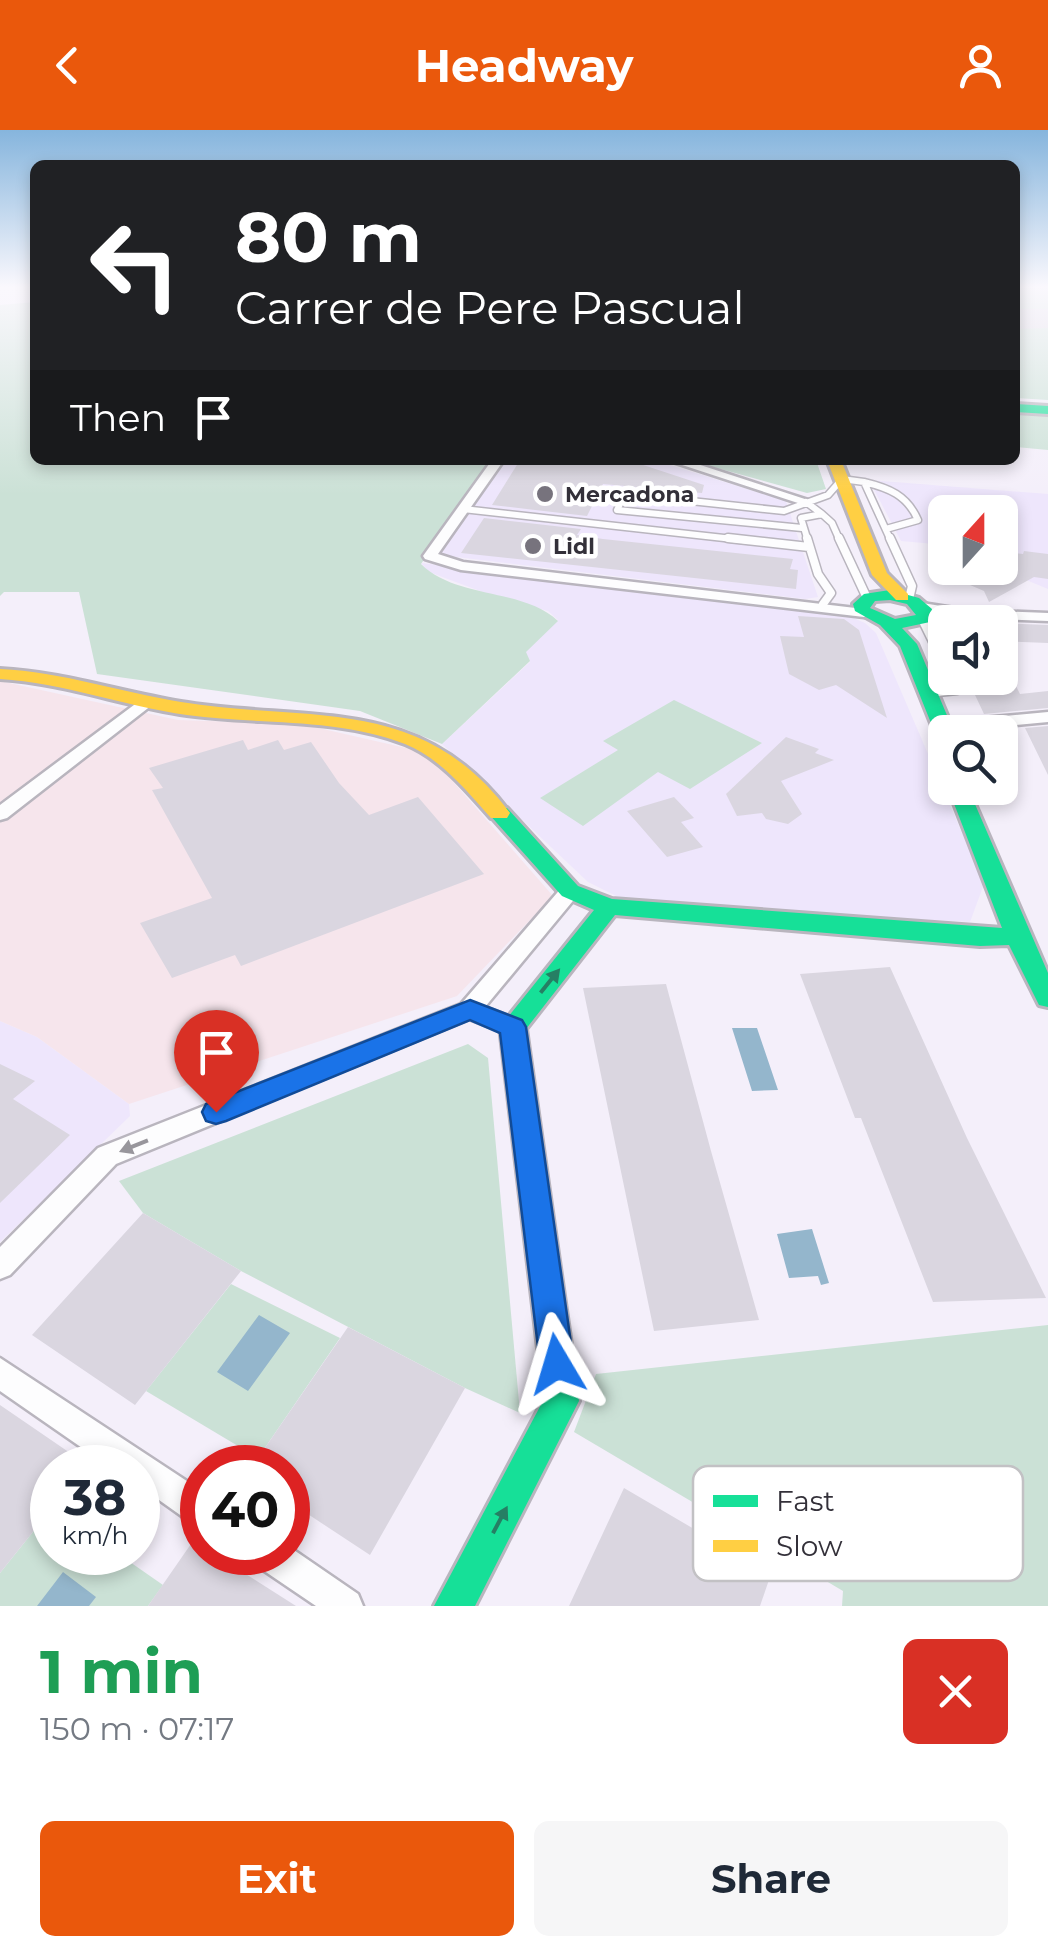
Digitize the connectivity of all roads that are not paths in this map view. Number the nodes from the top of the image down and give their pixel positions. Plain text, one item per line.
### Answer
1 (1020, 405) edge
2 (1048, 407) edge
3 (494, 465) edge
4 (689, 465) edge
5 (846, 474) edge
6 (815, 507) junction
7 (463, 509) junction
8 (617, 510) junction
9 (784, 511) junction
10 (802, 523) junction
11 (611, 524) junction
12 (886, 529) junction
13 (810, 547) junction
14 (869, 597) junction
15 (827, 598) junction
16 (792, 603) junction
17 (914, 615) junction
18 (1048, 617) edge
19 (928, 638) edge
20 (0, 674) edge
21 (928, 694) edge
22 (146, 702) junction
23 (1048, 717) edge
24 (1018, 722) edge
25 (965, 805) edge
26 (981, 805) edge
27 (0, 814) edge
28 (570, 891) junction
29 (610, 906) junction
30 (1018, 936) junction
31 (1048, 962) edge
32 (1048, 998) edge
33 (470, 1010) junction
34 (513, 1027) junction
35 (0, 1266) edge
36 (0, 1374) edge
37 (180, 1495) edge
38 (300, 1575) edge
39 (346, 1606) edge
40 (454, 1606) edge

1 - 2 street
3 - 7 street
4 - 6 street
5 - 6 lane
5 - 12 lane
5 - 12 lane
5 - 14 street
6 - 9 lane
6 - 10 lane
6 - 14 lane
7 - 11 lane
7 - 16 street
8 - 9 lane
8 - 10 lane
8 - 11 lane
9 - 10 lane
10 - 13 lane
11 - 13 lane
12 - 17 lane
13 - 15 lane
14 - 15 street
14 - 16 street
14 - 17 street
14 - 17 street
15 - 16 street
17 - 18 street
17 - 19 lane
17 - 21 street
20 - 22 street
22 - 27 street
22 - 28 street
23 - 24 street
25 - 30 street
26 - 31 street
28 - 29 street
28 - 33 street
29 - 30 street
34 -> 29 street
30 - 32 street
33 - 34 street
33 -> 35 street
40 -> 34 street
36 - 37 street
38 - 39 street

